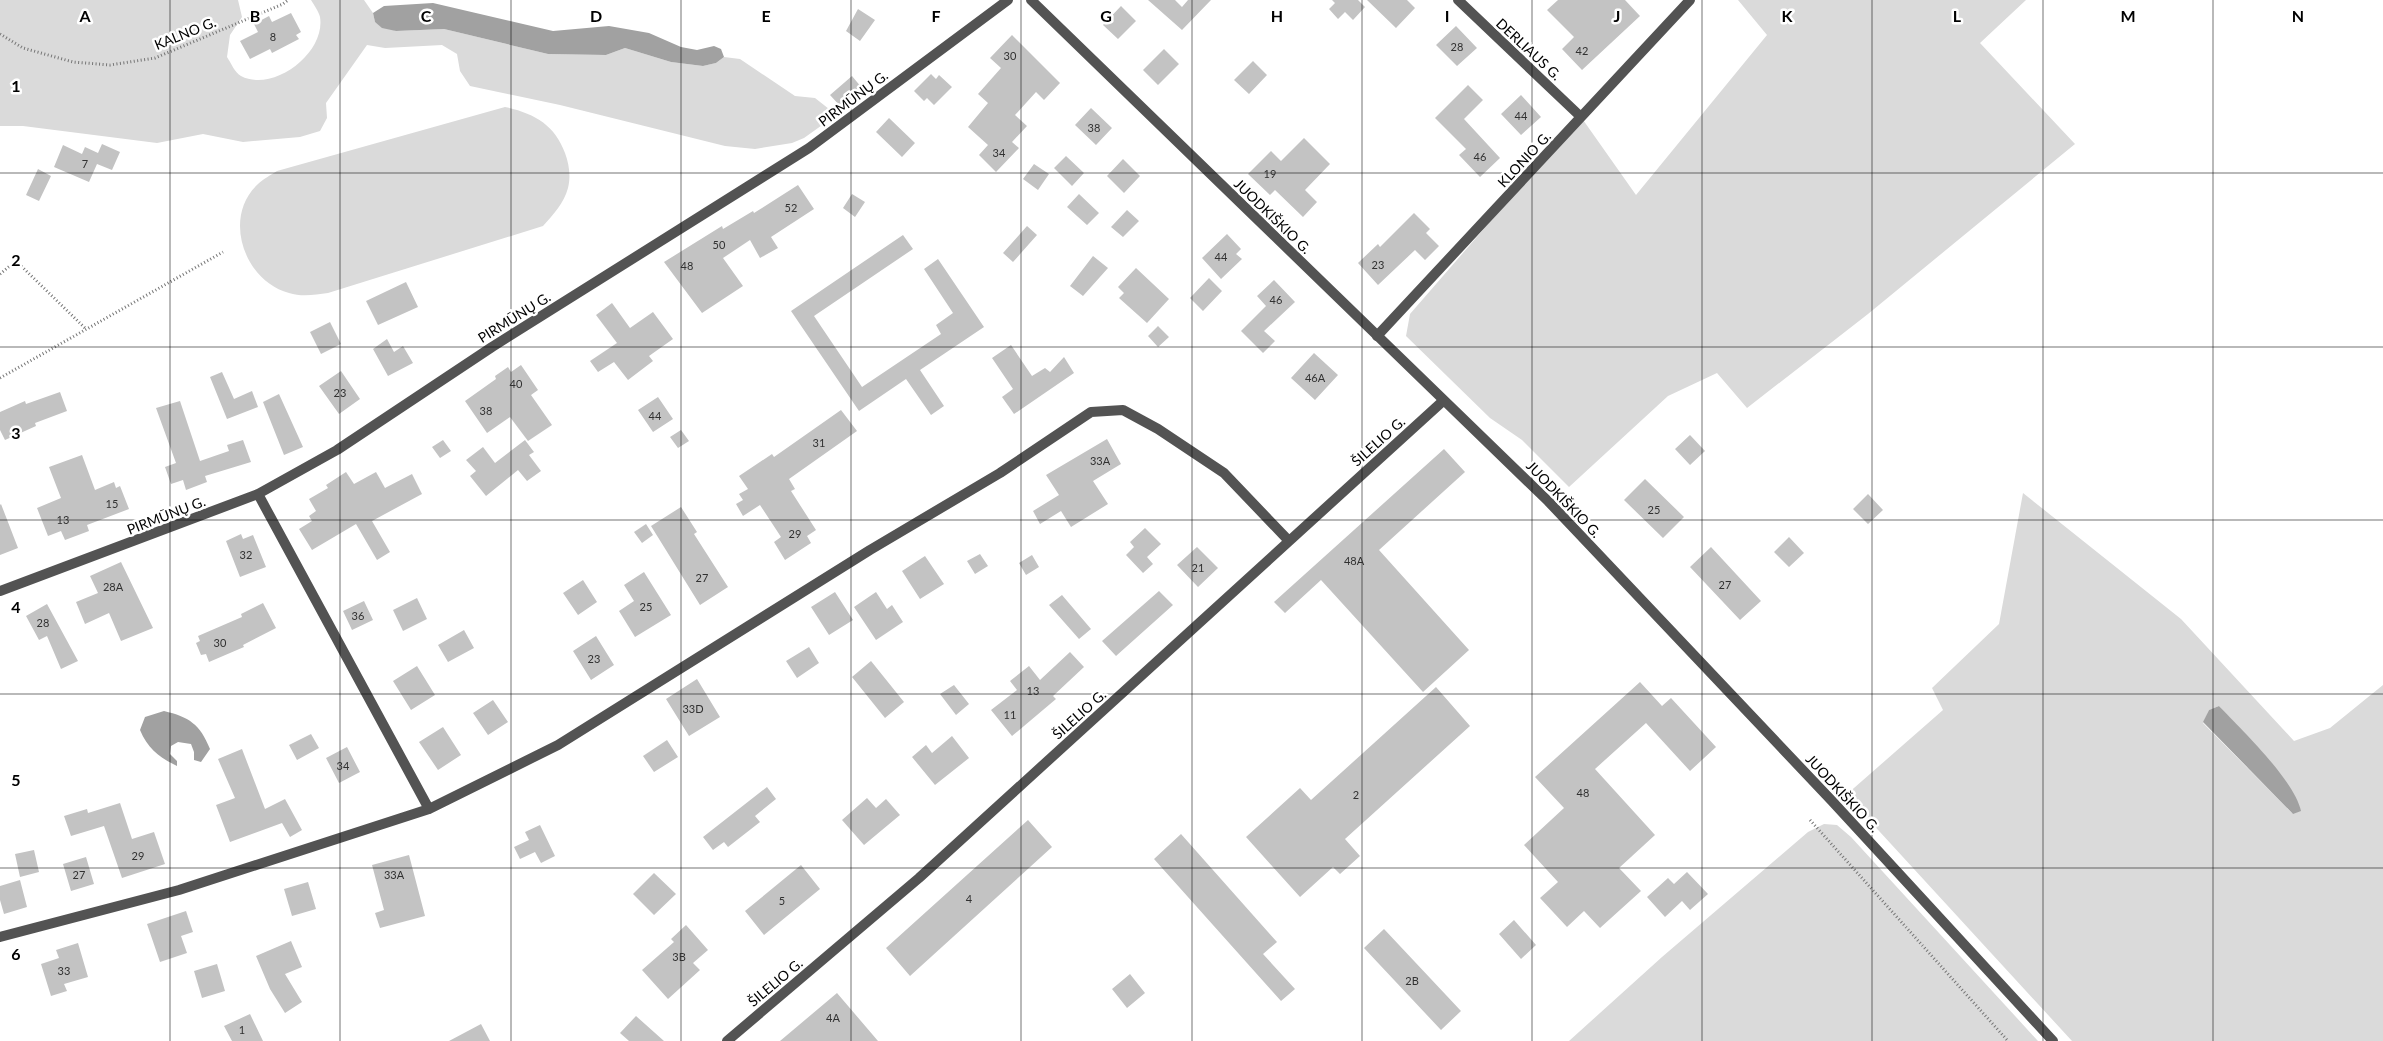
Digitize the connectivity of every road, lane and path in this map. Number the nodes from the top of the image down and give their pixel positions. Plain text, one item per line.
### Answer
1 (288, 0) edge
2 (1008, 0) edge
3 (1030, 0) edge
4 (1458, 0) edge
5 (1690, 0) edge
6 (0, 34) edge
7 (1581, 117) junction
8 (223, 252) dead end
9 (0, 274) edge
10 (86, 329) junction
11 (1378, 336) junction
12 (0, 378) edge
13 (1443, 401) junction
14 (258, 494) junction
15 (1289, 541) junction
16 (0, 591) edge
17 (429, 809) junction
18 (1810, 820) dead end
19 (0, 937) edge
20 (727, 1041) edge
21 (2008, 1041) edge
22 (2054, 1041) edge

1 - 6 path, KALNO G.
2 - 14 street, PIRMŪNŲ G.
3 - 11 street, JUODKIŠKIO G.
4 - 7 street, DERLIAUS G.
5 - 7 street, KLONIO G.
7 - 11 street, KLONIO G.
8 - 10 path
9 - 10 path
10 - 12 path
11 - 13 street, JUODKIŠKIO G.
13 - 15 street, ŠILELIO G.
13 - 22 street, JUODKIŠKIO G.
14 - 16 street, PIRMŪNŲ G.
14 - 17 street
15 - 17 street
15 - 20 street, ŠILELIO G.
17 - 19 street
18 - 21 path

